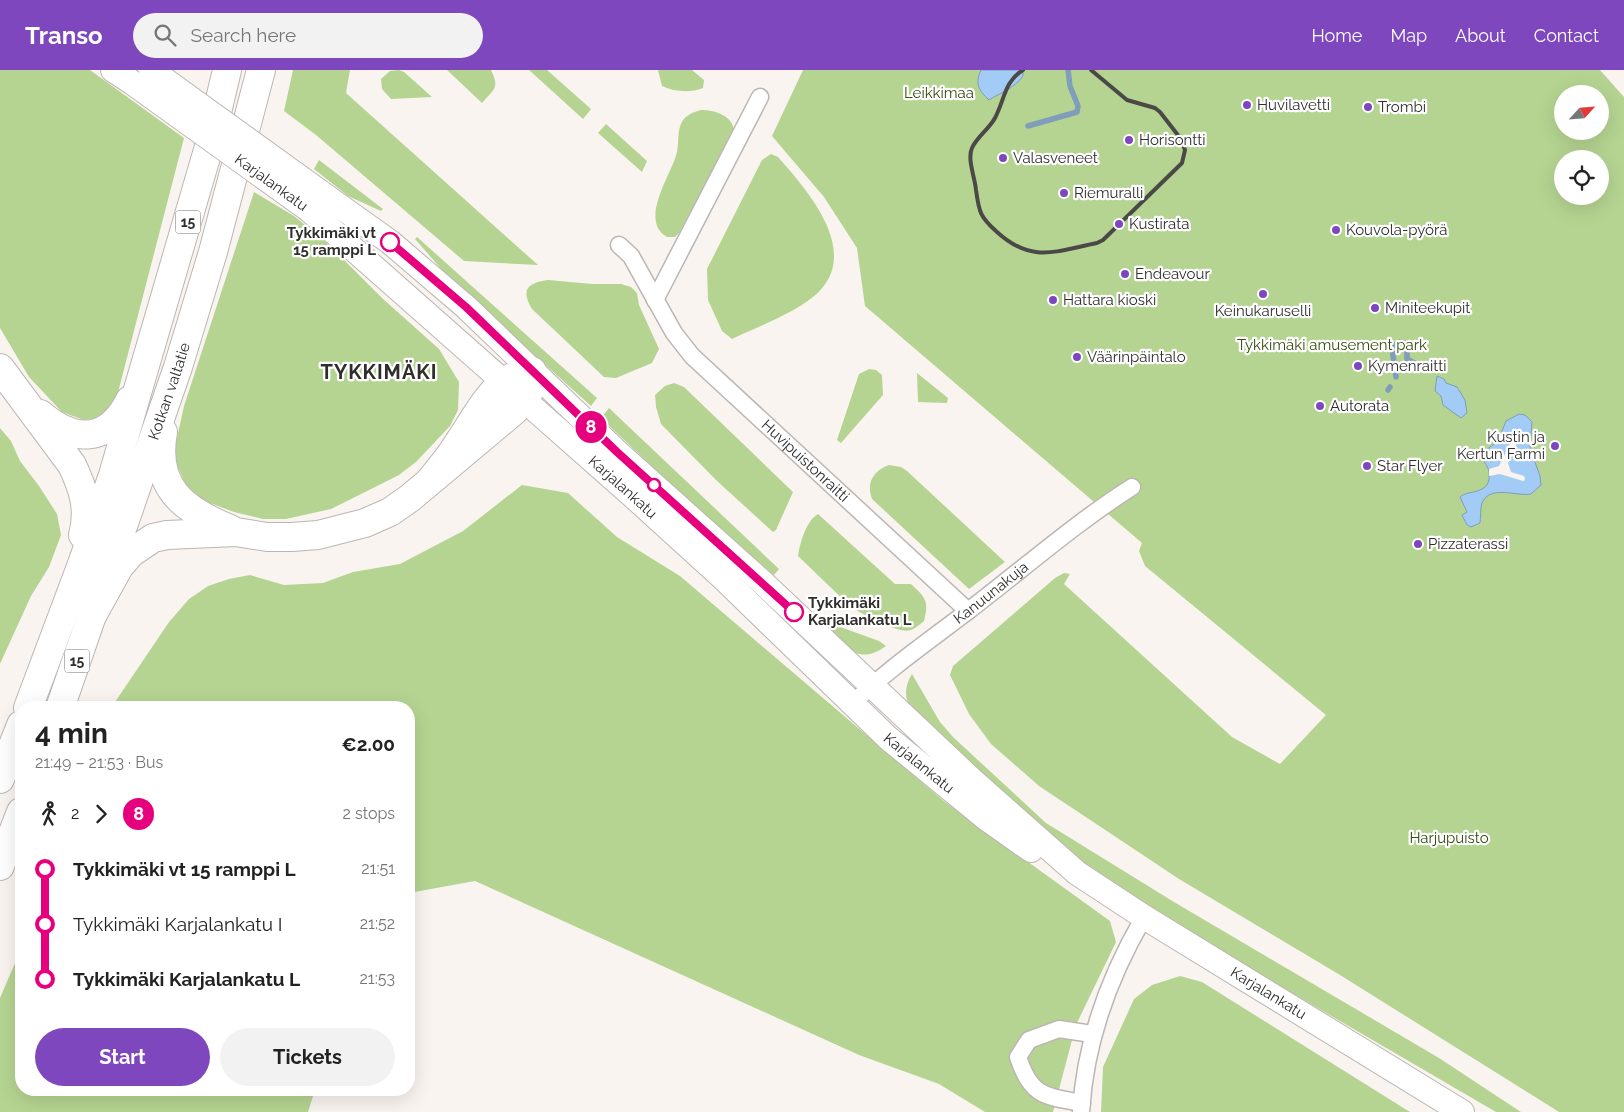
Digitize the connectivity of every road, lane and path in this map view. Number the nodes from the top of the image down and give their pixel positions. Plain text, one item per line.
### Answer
1 (151, 70) edge
2 (227, 70) edge
3 (261, 70) edge
4 (122, 76) edge
5 (760, 97) dead end
6 (314, 200) junction
7 (620, 245) dead end
8 (655, 300) junction
9 (178, 367) junction
10 (0, 368) edge
11 (532, 371) junction
12 (144, 372) junction
13 (503, 382) junction
14 (23, 400) junction
15 (524, 400) junction
16 (428, 483) junction
17 (1132, 487) dead end
18 (236, 532) junction
19 (968, 611) junction
20 (93, 614) junction
21 (58, 628) junction
22 (871, 686) junction
23 (31, 701) edge
24 (62, 701) edge
25 (852, 704) junction
26 (15, 740) edge
27 (0, 779) edge
28 (15, 827) edge
29 (0, 866) edge
30 (1077, 873) junction
31 (1144, 917) junction
32 (1092, 1034) junction
33 (1082, 1108) edge
34 (1462, 1112) edge

1 - 6 main road, Karjalankatu, bridge
2 - 12 highway, Kotkan valtatie / 15
3 - 9 highway, Kotkan valtatie / 15
4 - 6 main road, Karjalankatu, bridge
5 - 8 street
6 - 11 main road, Karjalankatu
6 - 13 main road, Karjalankatu
7 - 8 street, Huvipuistonraitti
8 - 19 street, Huvipuistonraitti
9 - 18 highway
9 - 20 highway, Kotkan valtatie / 15
10 - 14 highway
11 - 13 highway
11 - 15 highway
11 - 22 main road, Karjalankatu
12 - 14 highway
12 - 21 highway, Kotkan valtatie / 15
13 - 15 main road, Karjalankatu
13 - 16 highway
14 - 21 highway
15 - 16 highway
15 - 25 main road, Karjalankatu
16 - 18 highway
17 - 19 street, Kanuunakuja
18 - 20 highway
19 - 22 street, Kanuunakuja
20 - 24 highway, Kotkan valtatie / 15
21 - 23 highway, Kotkan valtatie / 15
22 - 25 street, Kanuunakuja
22 - 30 main road, Karjalankatu
25 - 30 main road, Karjalankatu
26 - 27 highway
28 - 29 highway
30 - 31 main road, Karjalankatu
31 - 32 street
31 - 34 main road, Karjalankatu
32 - 33 street
32 - 33 street

